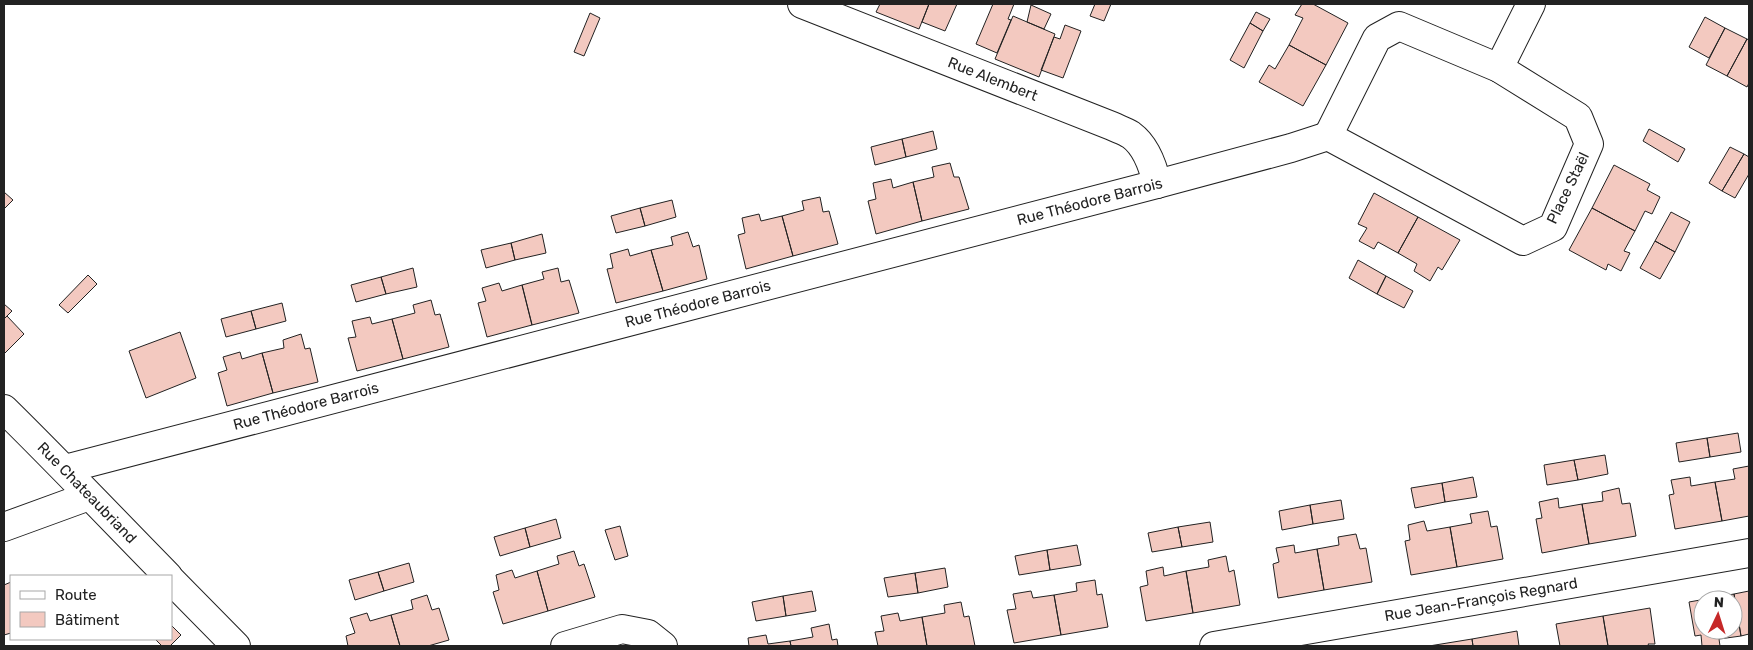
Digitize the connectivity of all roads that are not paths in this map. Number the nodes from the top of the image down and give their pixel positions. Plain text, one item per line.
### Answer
1 (802, 4) edge
2 (1531, 4) edge
3 (1499, 68) junction
4 (1328, 136) junction
5 (1157, 184) junction
6 (4, 409) edge
7 (65, 469) junction
8 (89, 496) junction
9 (4, 527) edge
10 (1749, 553) edge
11 (167, 575) edge
12 (172, 581) edge
13 (236, 646) edge
14 (565, 646) edge
15 (664, 646) edge
16 (1214, 646) edge

1 - 5 street, Rue Alembert
2 - 3 street
3 - 4 street, Place Staël
3 - 4 street, Place Staël
4 - 5 street, Rue Théodore Barrois
5 - 7 street, Rue Théodore Barrois
6 - 7 street, Rue Chateaubriand
7 - 8 street, Rue Chateaubriand
8 - 9 street
8 - 11 street, Rue Chateaubriand
10 - 16 street, Rue Jean-François Regnard
12 - 13 street
14 - 15 street

